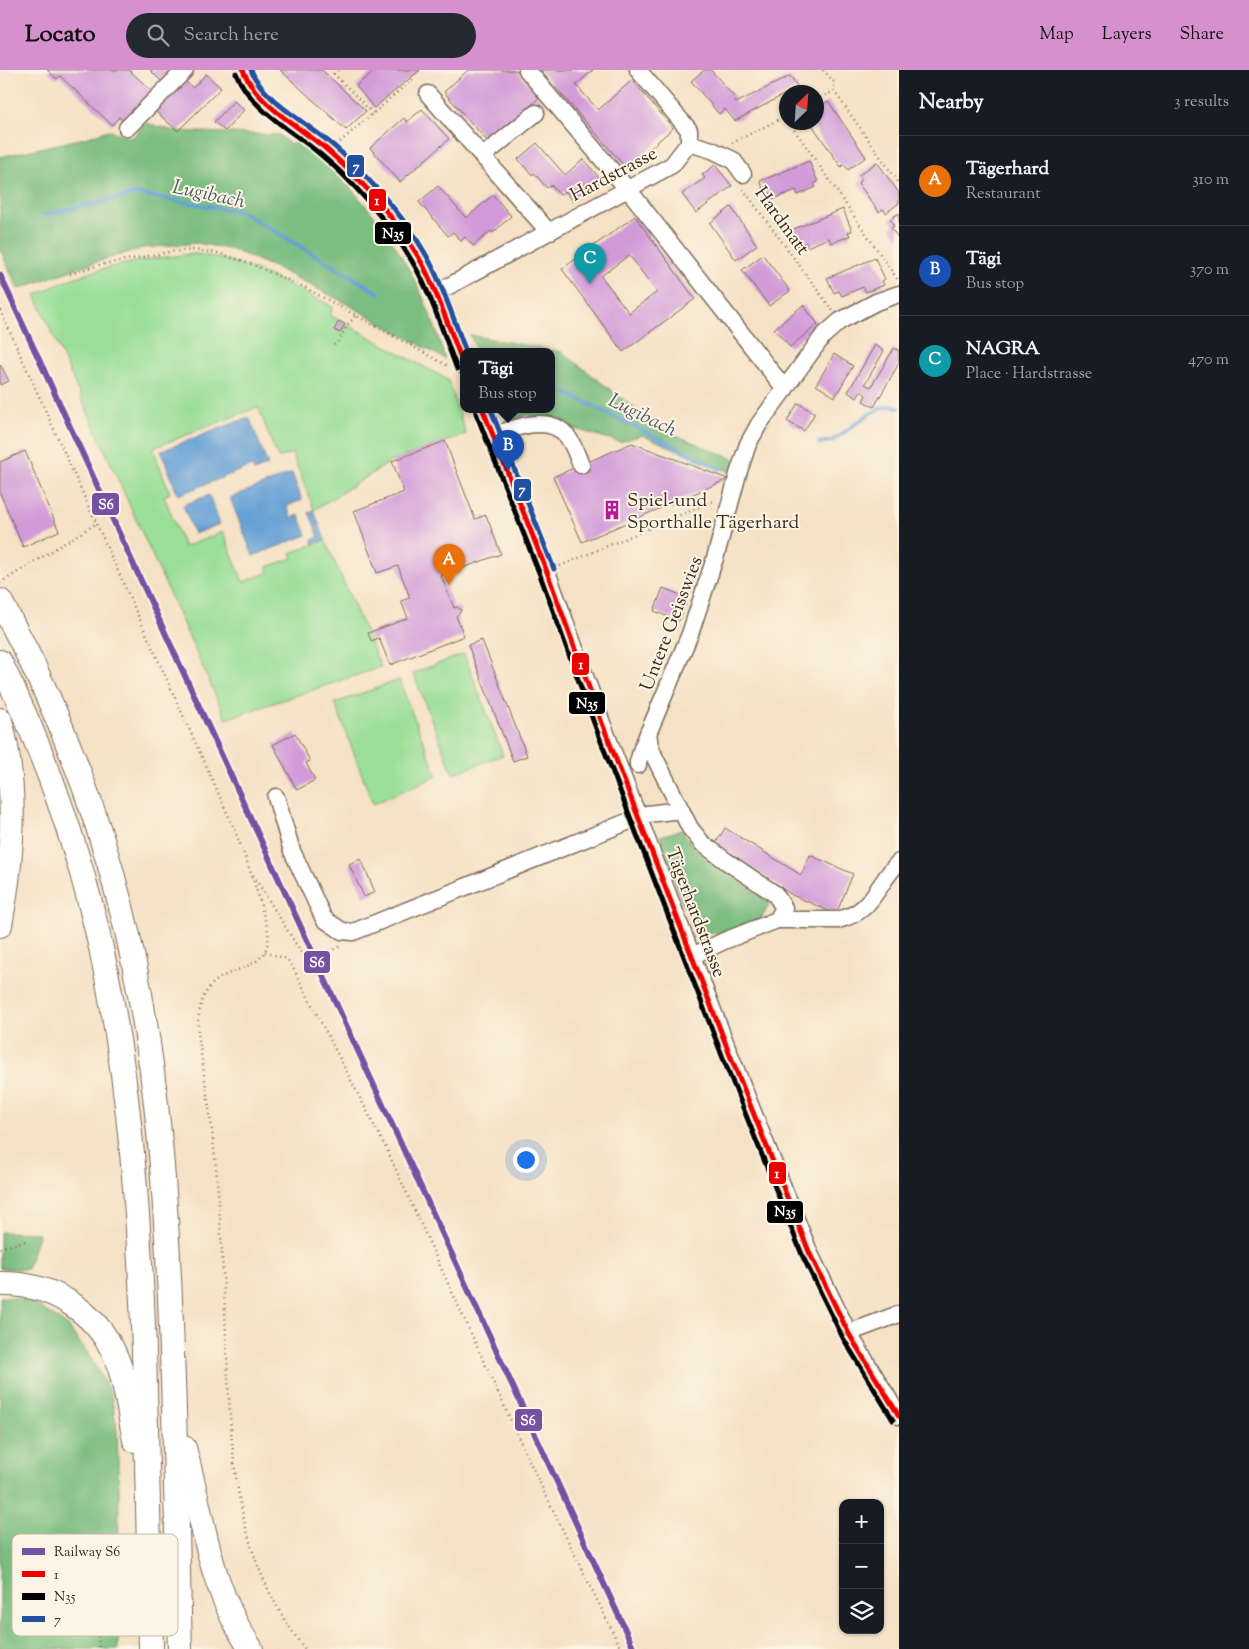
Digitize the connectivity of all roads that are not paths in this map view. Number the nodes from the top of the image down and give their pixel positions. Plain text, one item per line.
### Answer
1 (185, 70) edge
2 (242, 70) edge
3 (527, 70) edge
4 (638, 70) edge
5 (428, 94) dead end
6 (536, 113) dead end
7 (127, 128) dead end
8 (689, 143) junction
9 (483, 156) junction
10 (743, 181) road end
11 (627, 190) junction
12 (548, 231) junction
13 (436, 293) junction
14 (899, 294) edge
15 (459, 368) edge
16 (785, 388) junction
17 (484, 413) edge
18 (494, 436) junction
19 (581, 465) dead end
20 (0, 601) edge
21 (0, 662) edge
22 (0, 720) edge
23 (648, 733) junction
24 (638, 765) dead end
25 (276, 797) dead end
26 (681, 810) junction
27 (639, 818) junction
28 (899, 862) edge
29 (777, 920) junction
30 (0, 925) edge
31 (692, 956) junction
32 (0, 1284) edge
33 (899, 1314) edge
34 (849, 1334) junction
35 (174, 1416) junction
36 (899, 1416) edge
37 (147, 1496) junction
38 (148, 1534) edge
39 (177, 1534) edge
40 (178, 1571) edge
41 (151, 1636) edge
42 (151, 1649) edge
43 (180, 1649) edge
44 (251, 1649) edge

1 - 7 street
2 - 13 street
3 - 11 street
4 - 8 street
5 - 9 street
6 - 9 street
8 - 10 street
8 - 11 street, Hardstrasse
9 - 12 street
11 - 12 street, Hardstrasse
11 - 16 street
12 - 13 street, Hardstrasse
13 - 15 street
14 - 16 street, Untere Geisswies
16 - 23 street, Untere Geisswies
17 - 18 street, Tägerhardstrasse
18 - 19 street
18 - 27 street, Tägerhardstrasse
20 - 35 highway
21 - 37 highway
22 - 30 highway
23 - 24 street, Untere Geisswies
23 - 26 street
25 - 27 street
26 - 27 street
26 - 29 street
27 - 31 street, Tägerhardstrasse
28 - 29 street
29 - 31 street
31 - 34 street, Tägerhardstrasse
32 - 37 highway
33 - 34 street
34 - 36 street, Tägerhardstrasse
35 - 39 highway
35 - 44 highway
37 - 38 highway
40 - 43 highway
41 - 42 highway

